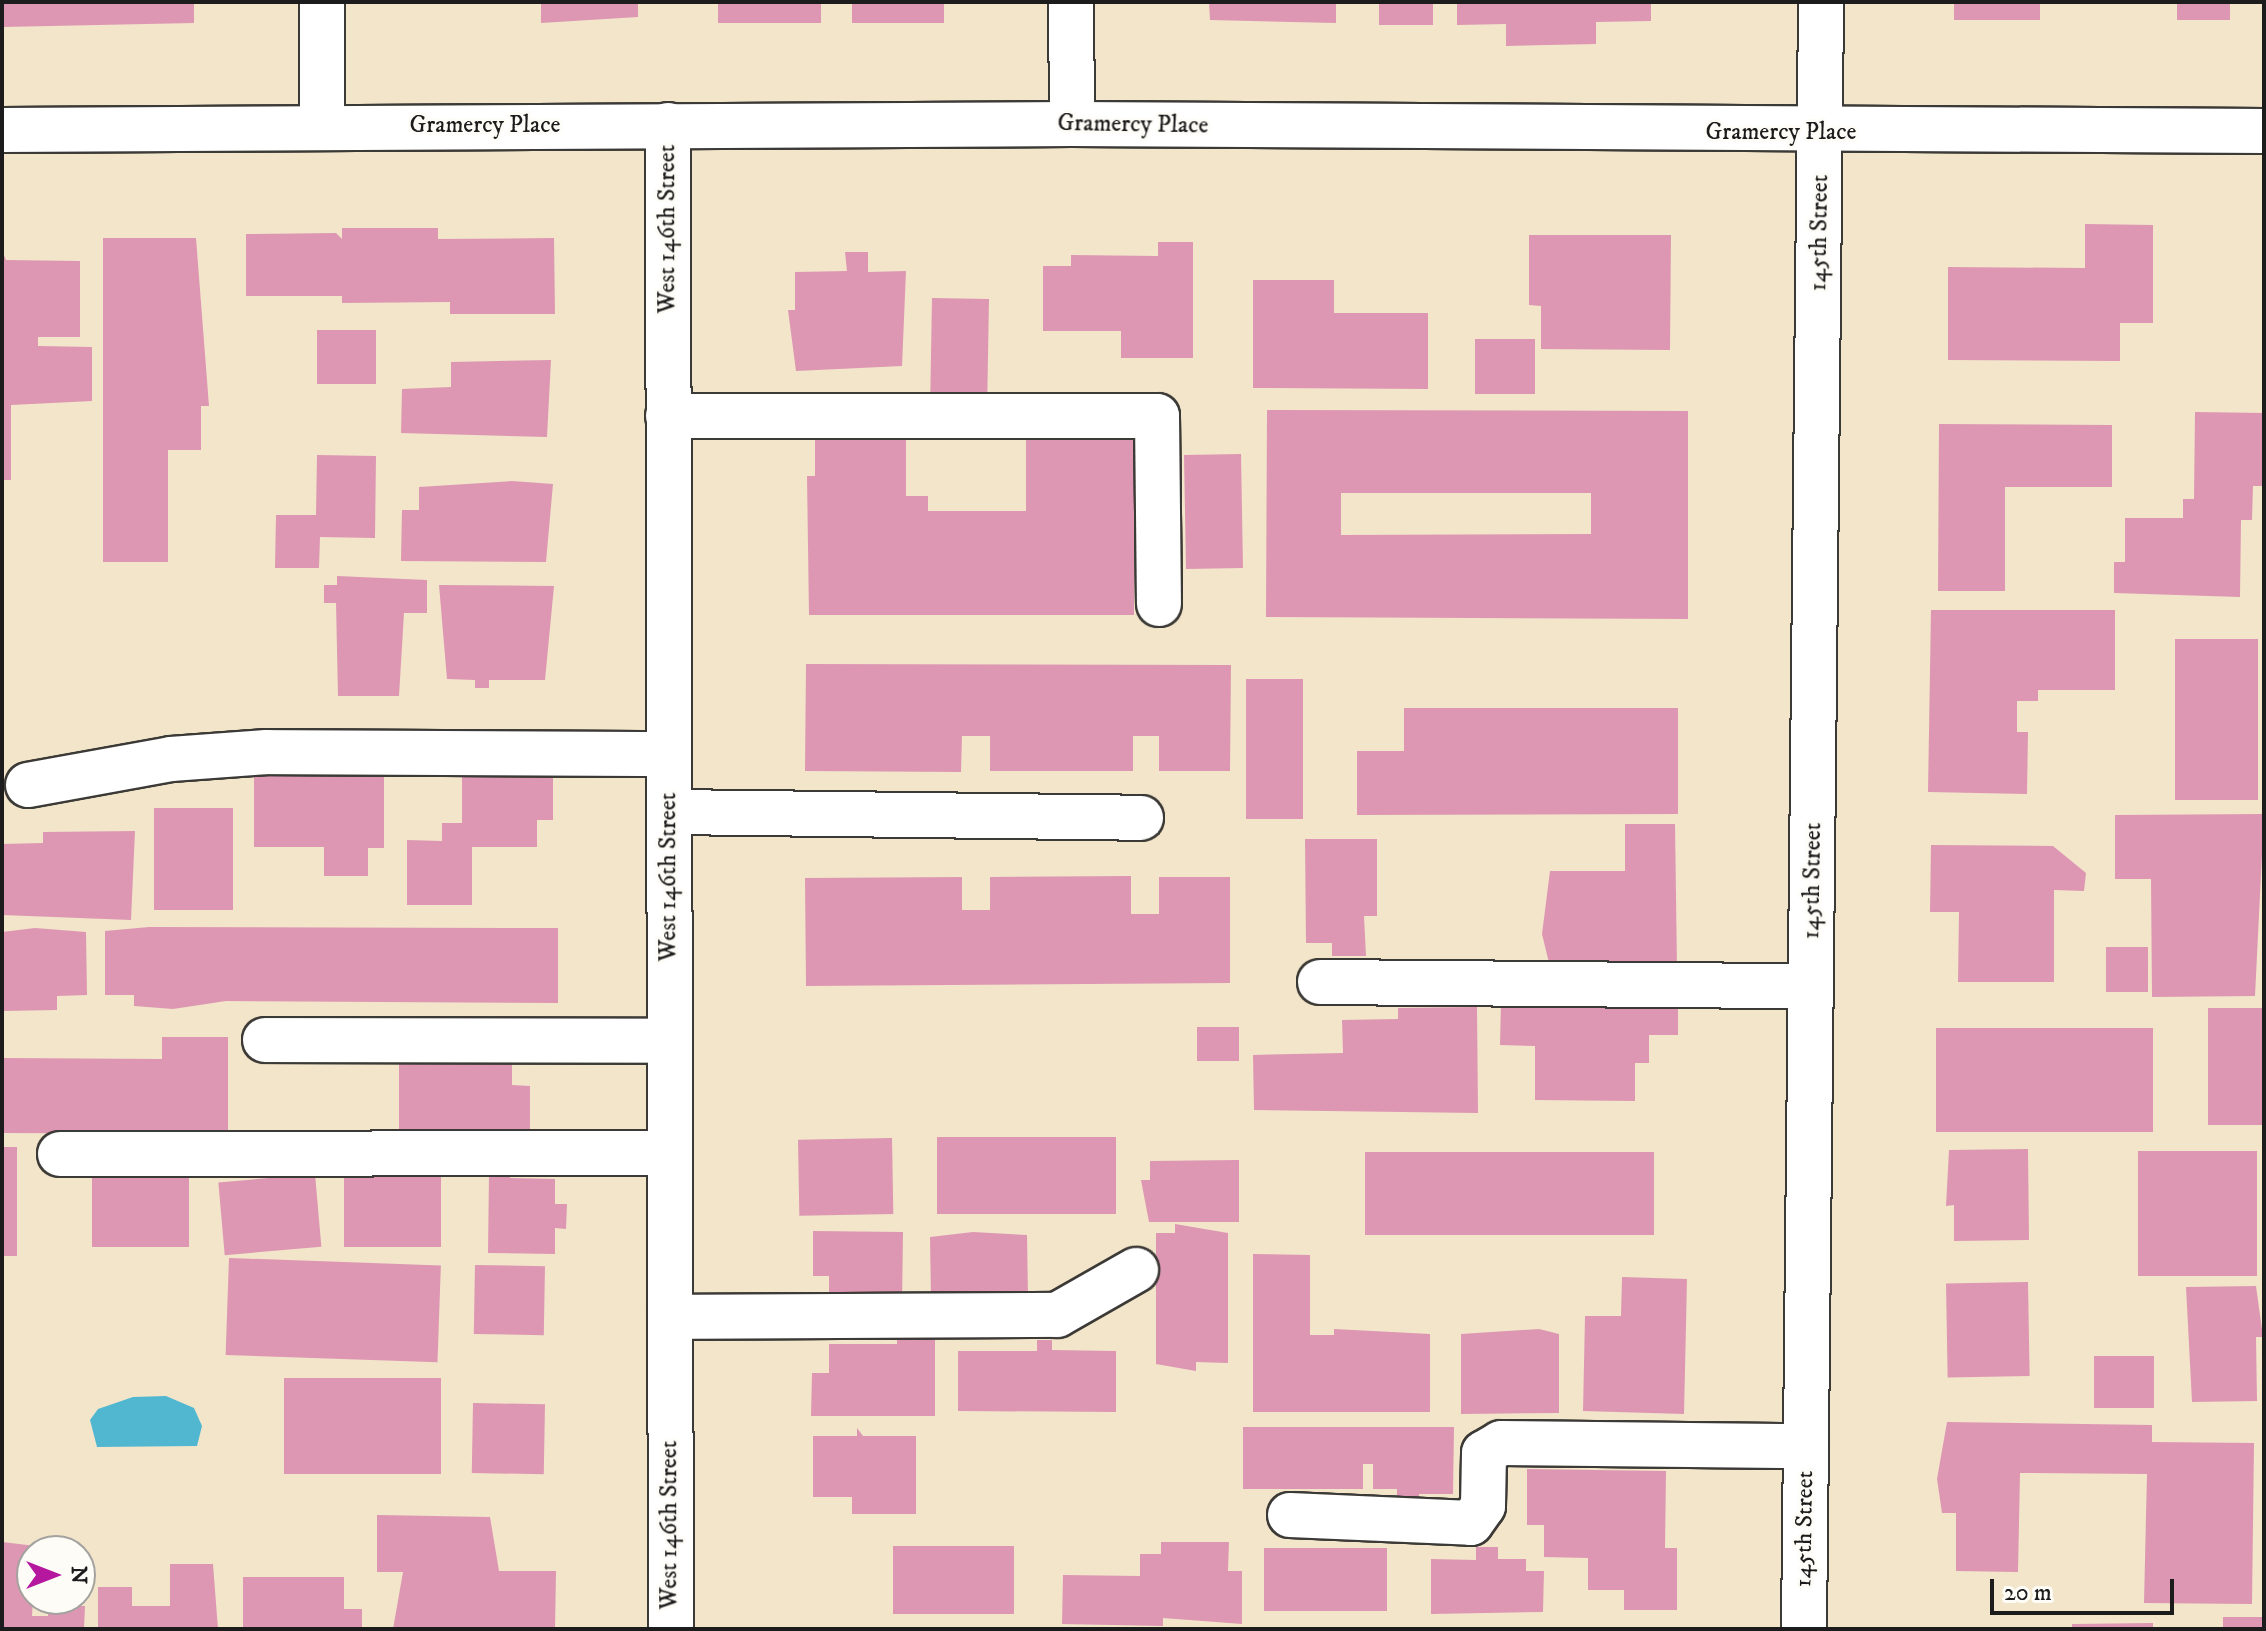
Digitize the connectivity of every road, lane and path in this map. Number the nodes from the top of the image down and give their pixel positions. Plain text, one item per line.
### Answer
1 (322, 2) edge
2 (1071, 2) edge
3 (1821, 2) edge
4 (1072, 124) junction
5 (668, 125) junction
6 (322, 128) junction
7 (2, 130) edge
8 (2264, 131) edge
9 (1821, 133) junction
10 (668, 416) junction
11 (1159, 604) dead end
12 (669, 754) junction
13 (28, 785) dead end
14 (669, 812) junction
15 (1141, 818) dead end
16 (1320, 982) dead end
17 (1811, 986) junction
18 (265, 1040) dead end
19 (670, 1041) junction
20 (670, 1153) junction
21 (60, 1154) dead end
22 (1136, 1270) dead end
23 (670, 1317) junction
24 (1806, 1446) junction
25 (1290, 1515) dead end
26 (671, 1629) edge
27 (1804, 1629) edge

1 - 6 street
2 - 4 street
3 - 9 street, 145th Street
4 - 5 street, Gramercy Place
4 - 9 street, Gramercy Place
5 - 6 street, Gramercy Place
5 - 10 street, West 146th Street
6 - 7 street, Gramercy Place
8 - 9 street, Gramercy Place
9 - 17 street, 145th Street
10 - 11 street
10 - 12 street, West 146th Street
12 - 13 street
12 - 14 street, West 146th Street
14 - 15 street
14 - 19 street, West 146th Street
16 - 17 street
17 - 24 street, 145th Street
18 - 19 street
19 - 20 street, West 146th Street
20 - 21 street
20 - 23 street, West 146th Street
22 - 23 street
23 - 26 street, West 146th Street
24 - 25 street
24 - 27 street, 145th Street

